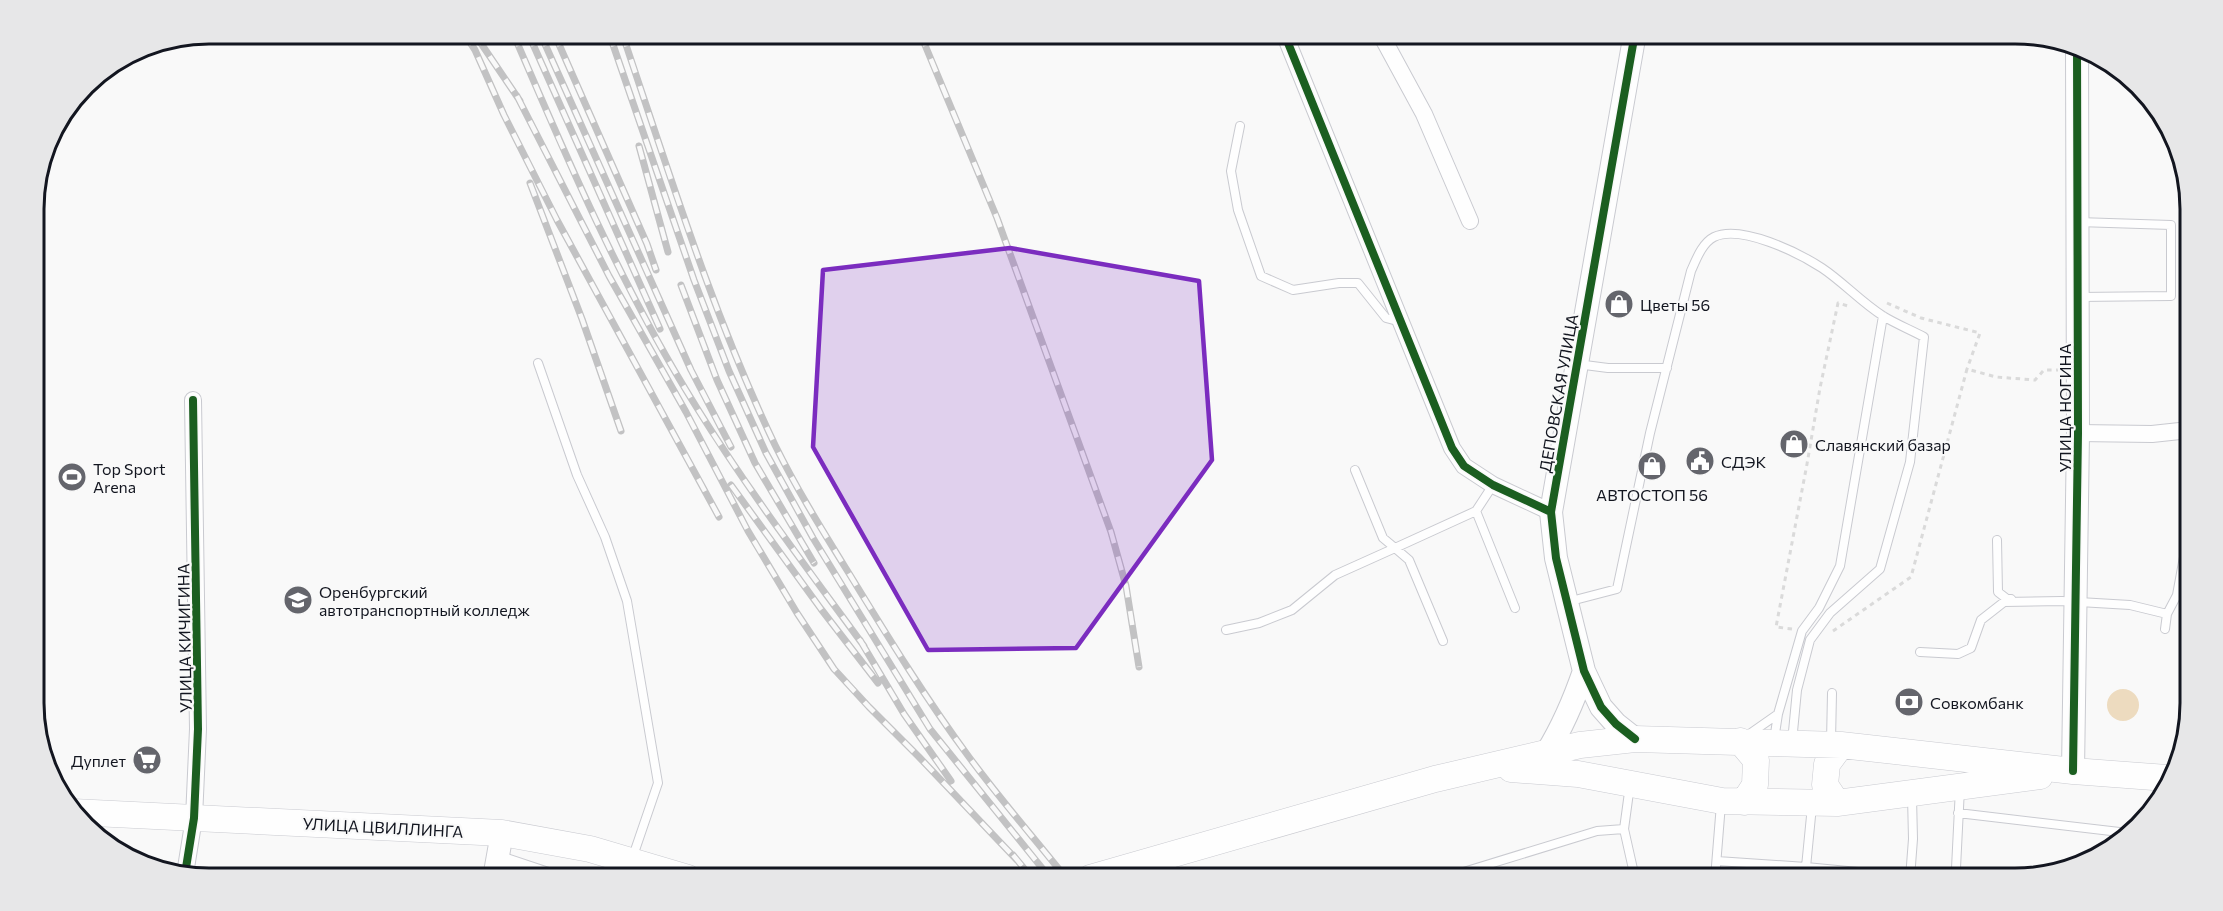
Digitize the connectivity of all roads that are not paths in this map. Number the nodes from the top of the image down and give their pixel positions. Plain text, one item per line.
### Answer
1 (1292, 44) edge
2 (1386, 44) edge
3 (1633, 44) edge
4 (2077, 56) edge
5 (1240, 126) dead end
6 (1470, 221) dead end
7 (2078, 222) junction
8 (2078, 297) junction
9 (1883, 316) junction
10 (1401, 322) junction
11 (538, 363) dead end
12 (1576, 364) junction
13 (1666, 368) junction
14 (193, 400) dead end
15 (2180, 431) edge
16 (2078, 433) junction
17 (1355, 470) dead end
18 (1493, 485) junction
19 (1476, 511) junction
20 (1551, 512) junction
21 (1997, 540) dead end
22 (1395, 548) junction
23 (2180, 579) edge
24 (1566, 602) junction
25 (2068, 602) junction
26 (1515, 608) dead end
27 (2167, 614) junction
28 (2165, 629) dead end
29 (1226, 630) dead end
30 (1443, 641) dead end
31 (1920, 652) dead end
32 (1584, 671) junction
33 (1832, 693) dead end
34 (1778, 714) junction
35 (1635, 739) junction
36 (1740, 741) junction
37 (1783, 742) junction
38 (1836, 744) junction
39 (1547, 752) junction
40 (1490, 768) junction
41 (2073, 771) junction
42 (2162, 778) edge
43 (1630, 785) junction
44 (1960, 788) junction
45 (1912, 793) junction
46 (1733, 801) junction
47 (1812, 803) junction
48 (1837, 803) junction
49 (86, 813) edge
50 (1959, 813) junction
51 (194, 818) junction
52 (1624, 829) junction
53 (502, 833) junction
54 (2114, 834) edge
55 (632, 860) junction
56 (1717, 861) junction
57 (186, 866) edge
58 (1127, 867) edge
59 (1479, 867) edge
60 (1633, 867) edge
61 (1716, 867) edge
62 (1806, 867) joint
63 (1911, 867) edge
64 (1956, 867) edge
65 (496, 868) edge
66 (656, 868) edge

1 - 10 street
2 - 6 street
3 - 12 street, ДЕПОВСКАЯ УЛИЦА
4 - 7 street, УЛИЦА НОГИНА
5 - 10 lane
7 - 8 street, УЛИЦА НОГИНА
7 - 8 lane
8 - 16 street, УЛИЦА НОГИНА
9 - 13 lane
9 - 34 lane
9 - 37 lane
10 - 18 street
11 - 55 lane
12 - 13 lane
12 - 20 street, ДЕПОВСКАЯ УЛИЦА
13 - 24 lane
14 - 51 street, УЛИЦА КИЧИГИНА
15 - 16 street
16 - 25 street, УЛИЦА НОГИНА
17 - 22 lane
18 - 19 lane
18 - 20 street
19 - 22 lane
19 - 26 lane
20 - 24 street, ДЕПОВСКАЯ УЛИЦА
21 - 25 lane
22 - 29 lane
22 - 30 lane
23 - 27 lane
24 - 32 street, ДЕПОВСКАЯ УЛИЦА
25 - 27 lane
25 - 31 lane
25 - 41 street, УЛИЦА НОГИНА
27 - 28 lane
32 - 35 street, ДЕПОВСКАЯ УЛИЦА
32 - 39 street
33 - 38 lane
34 - 36 lane
34 - 37 lane
35 - 36 main road
35 - 39 main road
36 - 37 main road
36 - 46 main road
37 - 38 main road
38 - 41 main road
38 - 48 main road
39 - 40 main road
40 - 43 main road
40 - 58 main road
41 - 42 main road
41 - 44 main road
43 - 46 main road
43 - 52 lane
44 - 45 main road
44 - 50 lane
45 - 48 main road
45 - 63 lane
46 - 47 main road
46 - 56 lane
47 - 48 main road
47 - 62 lane
49 - 51 main road, УЛИЦА ЦВИЛЛИНГА
50 - 54 lane
50 - 64 lane
51 - 53 main road, УЛИЦА ЦВИЛЛИНГА
51 - 57 street, УЛИЦА КИЧИГИНА
52 - 59 lane
52 - 60 lane
53 - 55 main road, УЛИЦА ЦВИЛЛИНГА
53 - 65 street
55 - 66 main road, УЛИЦА ЦВИЛЛИНГА
56 - 61 lane
56 - 62 lane

